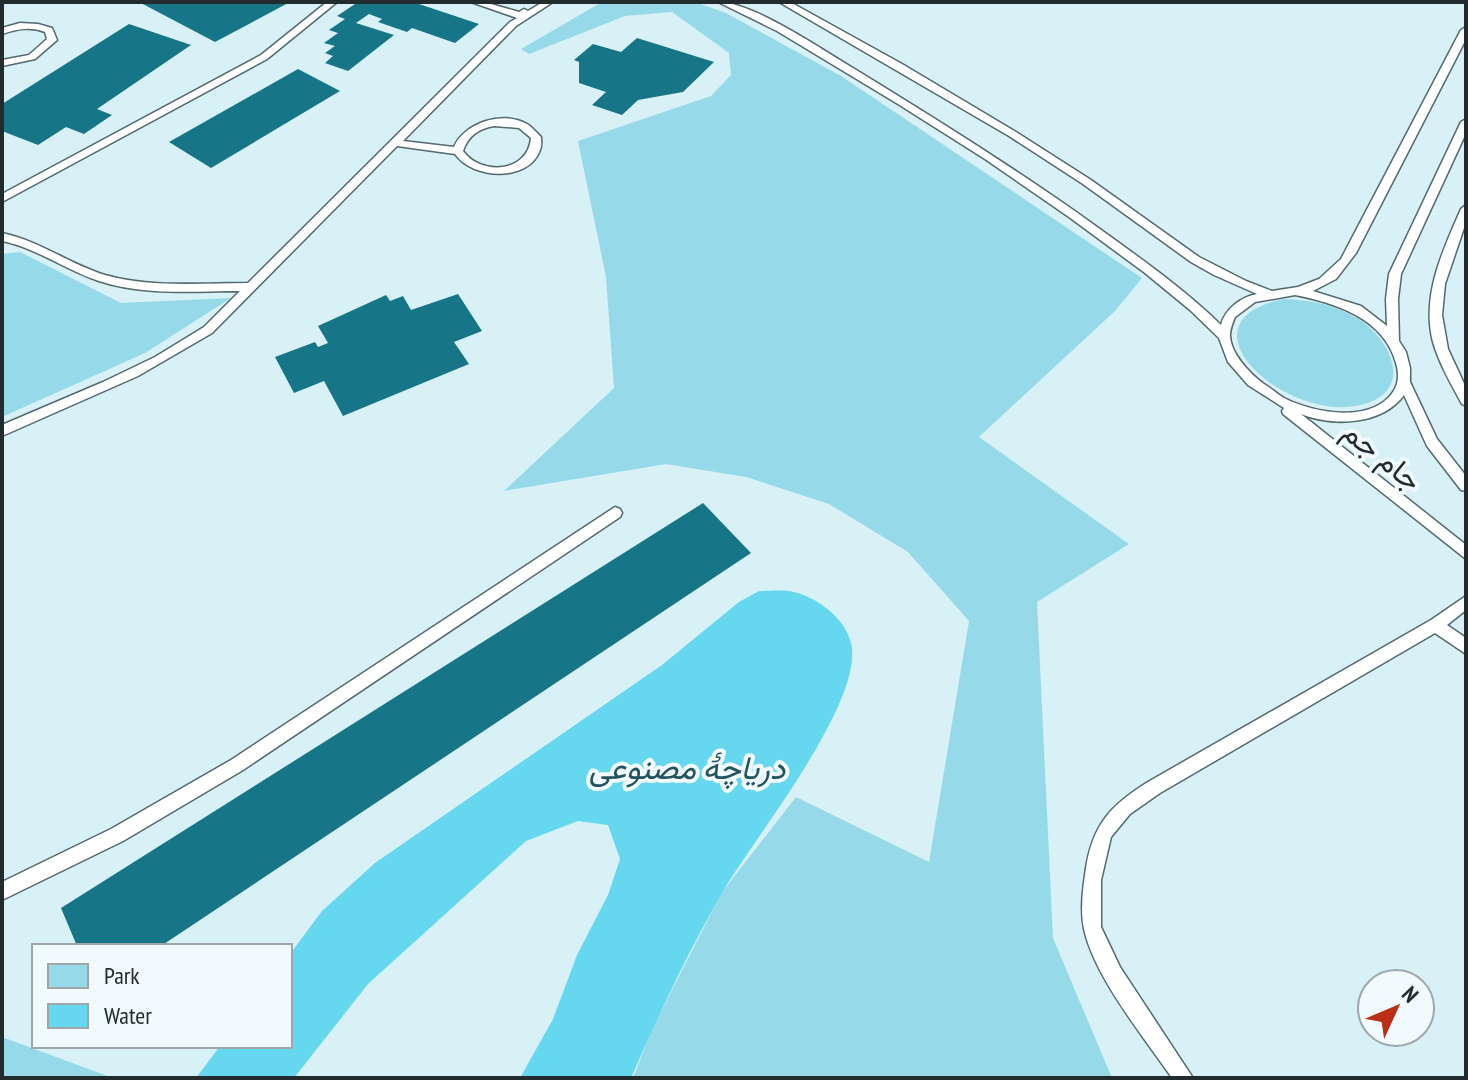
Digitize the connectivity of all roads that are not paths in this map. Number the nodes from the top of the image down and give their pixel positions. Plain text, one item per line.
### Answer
1 (333, 2) edge
2 (475, 2) edge
3 (532, 2) edge
4 (549, 2) edge
5 (722, 2) edge
6 (783, 2) edge
7 (521, 16) junction
8 (1466, 30) edge
9 (2, 31) edge
10 (1462, 44) edge
11 (2, 63) edge
12 (1466, 122) edge
13 (396, 143) junction
14 (458, 151) junction
15 (2, 199) edge
16 (1466, 209) edge
17 (2, 237) edge
18 (253, 287) junction
19 (1295, 291) junction
20 (1267, 293) junction
21 (1223, 335) junction
22 (1393, 340) junction
23 (1405, 384) junction
24 (1269, 395) junction
25 (1466, 401) edge
26 (2, 431) edge
27 (1466, 486) edge
28 (615, 513) dead end
29 (1466, 553) edge
30 (1466, 602) edge
31 (1436, 625) junction
32 (1466, 647) edge
33 (2, 891) edge
34 (1183, 1078) edge

1 - 15 lane
2 - 7 lane
3 - 7 lane
4 - 7 lane
5 - 21 lane
6 - 20 lane
7 - 13 lane
8 - 10 lane
9 - 11 lane
10 - 19 lane
12 - 22 lane
13 - 14 lane
13 - 18 lane
14 - 14 lane
16 - 25 lane
17 - 18 lane
18 - 26 lane
19 - 20 lane
19 - 22 lane
20 - 21 lane
21 - 24 lane
22 - 23 lane
23 - 24 lane
23 - 27 lane, جام جم
24 - 29 lane, جام جم
28 - 33 lane
30 - 31 lane
31 - 32 lane
31 - 34 lane

